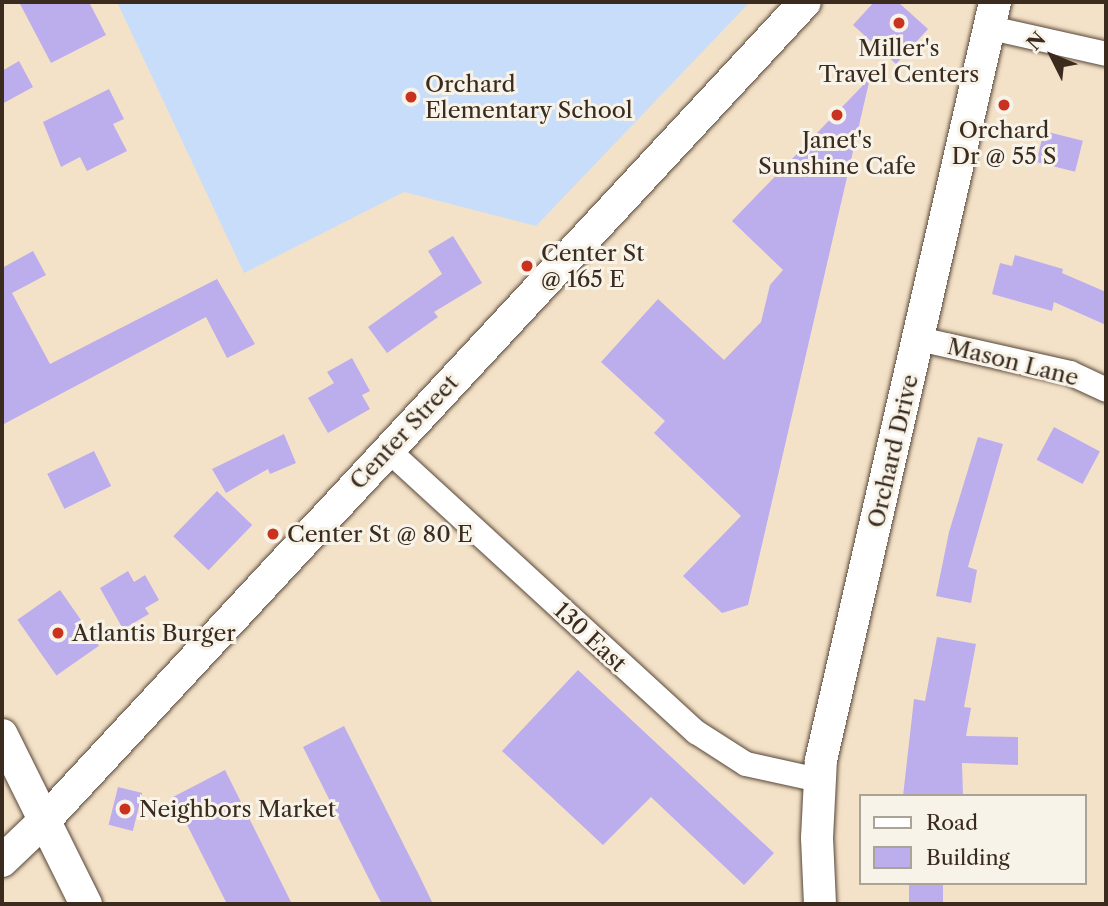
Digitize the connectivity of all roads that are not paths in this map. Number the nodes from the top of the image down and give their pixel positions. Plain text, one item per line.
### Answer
1 (805, 2) edge
2 (993, 15) edge
3 (1106, 54) edge
4 (919, 339) junction
5 (1106, 390) edge
6 (387, 450) junction
7 (2, 735) edge
8 (818, 780) junction
9 (46, 819) junction
10 (2, 861) edge
11 (86, 904) edge
12 (820, 904) edge

1 - 6 main road, Center Street
2 - 3 street
2 - 4 main road, Orchard Drive
4 - 5 street, Mason Lane
4 - 8 main road, Orchard Drive
6 - 8 street, 130 East
6 - 9 main road, Center Street
7 - 9 main road
8 - 12 main road, Orchard Drive
9 - 10 main road, Center Street
9 - 11 main road

